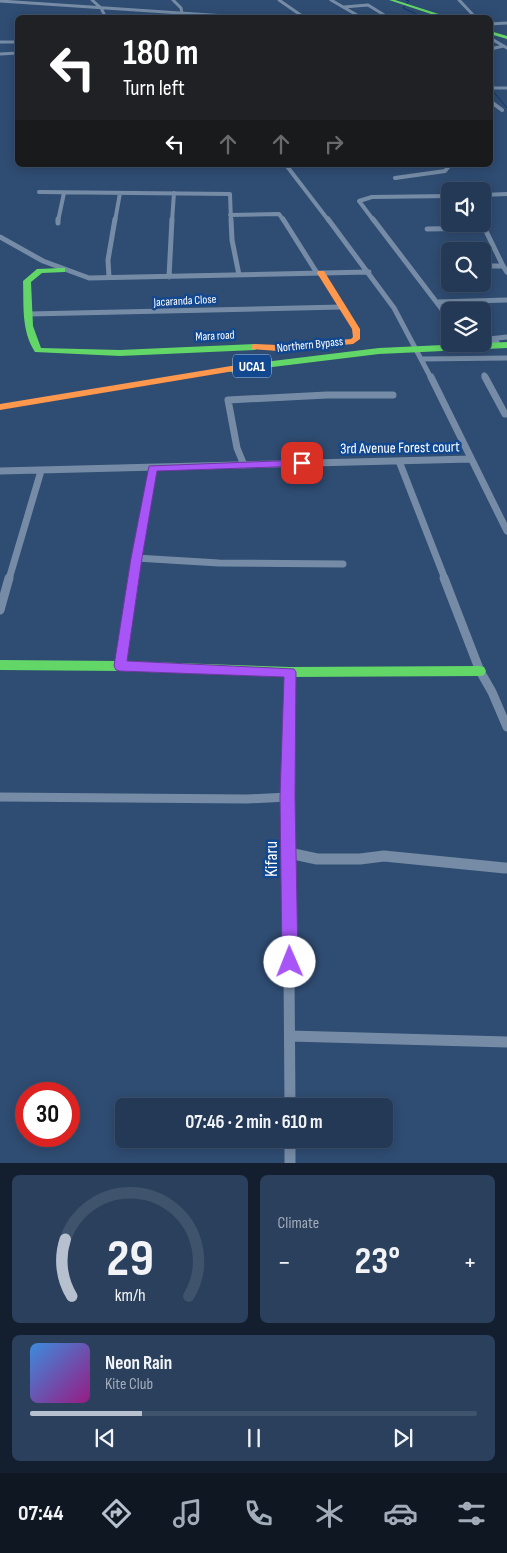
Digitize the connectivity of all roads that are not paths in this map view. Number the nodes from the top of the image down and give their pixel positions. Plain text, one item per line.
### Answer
1 (56, 0) edge
2 (92, 0) edge
3 (173, 0) edge
4 (280, 0) edge
5 (331, 0) edge
6 (391, 0) edge
7 (453, 0) edge
8 (459, 0) edge
9 (0, 1) edge
10 (66, 5) junction
11 (97, 6) junction
12 (344, 7) junction
13 (170, 12) junction
14 (182, 12) junction
15 (466, 14) dead end
16 (104, 15) edge
17 (172, 15) edge
18 (219, 15) edge
19 (301, 15) edge
20 (357, 15) edge
21 (384, 15) edge
22 (441, 15) edge
23 (473, 15) edge
24 (507, 23) edge
25 (496, 34) edge
26 (0, 42) edge
27 (15, 42) edge
28 (0, 54) edge
29 (15, 54) edge
30 (493, 88) edge
31 (507, 88) edge
32 (493, 103) edge
33 (502, 110) dead end
34 (288, 167) edge
35 (448, 167) edge
36 (396, 178) dead end
37 (39, 192) dead end
38 (64, 193) junction
39 (120, 193) junction
40 (174, 194) junction
41 (507, 194) edge
42 (491, 195) edge
43 (441, 196) edge
44 (230, 215) junction
45 (58, 223) dead end
46 (441, 228) edge
47 (427, 229) dead end
48 (487, 232) edge
49 (0, 237) edge
50 (491, 266) edge
51 (503, 266) junction
52 (62, 270) junction
53 (369, 272) junction
54 (507, 272) edge
55 (319, 273) junction
56 (239, 275) junction
57 (109, 277) junction
58 (169, 277) junction
59 (507, 300) edge
60 (437, 302) junction
61 (342, 307) junction
62 (441, 308) edge
63 (29, 314) junction
64 (507, 336) edge
65 (498, 343) edge
66 (420, 354) junction
67 (507, 358) edge
68 (484, 375) dead end
69 (393, 395) dead end
70 (0, 407) edge
71 (507, 414) edge
72 (471, 459) junction
73 (399, 461) junction
74 (244, 465) junction
75 (153, 468) junction
76 (0, 471) edge
77 (41, 471) junction
78 (506, 527) edge
79 (136, 558) junction
80 (343, 564) dead end
81 (0, 610) edge
82 (0, 664) edge
83 (120, 666) junction
84 (480, 671) junction
85 (290, 672) junction
86 (507, 727) edge
87 (0, 797) edge
88 (288, 797) junction
89 (289, 853) junction
90 (505, 868) dead end
91 (290, 1036) junction
92 (507, 1042) edge
93 (290, 1098) edge
94 (290, 1148) edge
95 (290, 1163) edge

1 - 10 street
2 - 11 street
3 - 14 street
4 - 19 street
5 - 12 street
6 - 22 street
7 - 15 street
8 - 23 street
9 - 10 street
10 - 11 street
11 - 13 street
11 - 16 street
12 - 20 street
12 - 21 street
13 - 14 street
13 - 17 street
14 - 18 street
24 - 25 street
26 - 27 street
28 - 29 street
30 - 31 street
32 - 33 street
34 - 53 street
35 - 36 street
37 - 38 street
38 - 39 street
38 - 45 street
39 - 40 street
39 - 57 street
40 - 44 street
40 - 58 street
41 - 42 street
43 - 60 street
44 - 55 street
44 - 56 street
46 - 47 street
48 - 51 street
49 - 52 street
50 - 51 street
51 - 54 street
52 - 57 street
52 - 63 street
53 - 55 street
53 - 66 street
55 - 56 street
55 - 61 street, Mara road
56 - 58 street
57 - 58 street
59 - 60 street
60 - 62 street
61 - 63 street, Jacaranda Close
61 - 63 street, Mara road
64 - 65 street
65 - 66 street, Northern Bypass / UCA1
66 - 67 street
66 - 70 street, Northern Bypass / UCA1
66 - 72 street
68 - 71 street
69 - 74 street
72 - 73 street, 3rd Avenue Forest court
72 - 78 street
73 - 74 street, 3rd Avenue Forest court
73 - 84 street
74 - 75 street, 3rd Avenue Forest court
75 - 77 street, 3rd Avenue Forest court
75 - 79 street
76 - 77 street, 3rd Avenue Forest court
77 - 81 street
79 - 80 street
79 - 83 street
82 - 83 street
83 - 85 street
84 - 85 street
84 - 86 street
85 - 88 street, Kifaru
87 - 88 street
88 - 89 street, Kifaru
89 - 90 street
89 - 91 street, Kifaru
91 - 92 street
91 - 93 street, Kifaru
94 - 95 street

